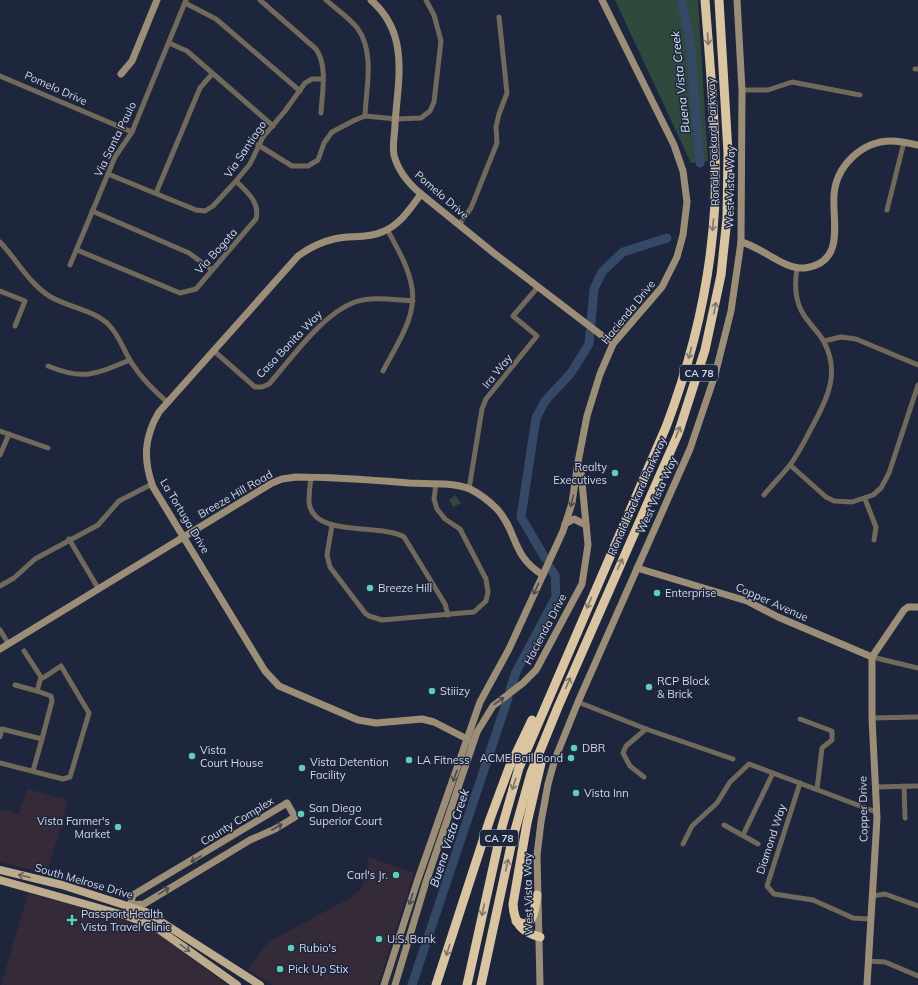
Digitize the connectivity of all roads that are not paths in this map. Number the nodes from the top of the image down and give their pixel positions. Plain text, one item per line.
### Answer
1 (157, 0) edge
2 (260, 0) edge
3 (326, 0) edge
4 (371, 0) edge
5 (426, 0) edge
6 (602, 0) edge
7 (705, 0) edge
8 (719, 0) edge
9 (737, 0) edge
10 (185, 2) edge
11 (498, 17) dead end
12 (169, 43) junction
13 (120, 74) dead end
14 (212, 74) junction
15 (0, 76) edge
16 (323, 79) junction
17 (742, 90) junction
18 (300, 91) junction
19 (860, 95) dead end
20 (321, 113) dead end
21 (365, 116) junction
22 (396, 119) junction
23 (273, 126) junction
24 (131, 131) junction
25 (904, 142) junction
26 (258, 145) junction
27 (918, 145) edge
28 (108, 174) junction
29 (236, 181) junction
30 (156, 193) junction
31 (421, 194) junction
32 (887, 210) dead end
33 (92, 211) junction
34 (459, 225) junction
35 (387, 230) junction
36 (0, 242) edge
37 (741, 242) junction
38 (77, 250) junction
39 (70, 265) dead end
40 (797, 268) junction
41 (212, 270) junction
42 (538, 287) junction
43 (0, 291) edge
44 (413, 301) junction
45 (15, 326) dead end
46 (824, 342) junction
47 (613, 344) junction
48 (214, 351) junction
49 (130, 360) junction
50 (918, 364) edge
51 (48, 366) dead end
52 (383, 371) dead end
53 (918, 384) edge
54 (168, 403) junction
55 (0, 431) edge
56 (9, 434) junction
57 (582, 440) junction
58 (48, 448) dead end
59 (0, 455) edge
60 (790, 464) junction
61 (311, 477) junction
62 (152, 484) junction
63 (436, 484) junction
64 (469, 489) junction
65 (764, 495) dead end
66 (865, 499) junction
67 (565, 524) junction
68 (332, 525) junction
69 (586, 525) junction
70 (184, 537) junction
71 (69, 539) junction
72 (874, 540) dead end
73 (637, 568) junction
74 (543, 575) junction
75 (0, 586) edge
76 (98, 588) junction
77 (918, 607) edge
78 (448, 615) junction
79 (0, 630) edge
80 (8, 643) junction
81 (0, 649) edge
82 (24, 651) dead end
83 (872, 657) junction
84 (918, 668) edge
85 (41, 677) junction
86 (15, 685) dead end
87 (37, 691) junction
88 (549, 695) junction
89 (578, 702) junction
90 (918, 717) edge
91 (872, 718) junction
92 (553, 719) junction
93 (800, 719) dead end
94 (646, 729) junction
95 (0, 737) edge
96 (42, 739) junction
97 (470, 741) junction
98 (733, 759) dead end
99 (0, 763) edge
100 (33, 771) junction
101 (773, 773) junction
102 (644, 777) dead end
103 (800, 783) junction
104 (904, 786) junction
105 (918, 786) edge
106 (875, 787) junction
107 (817, 789) junction
108 (876, 812) junction
109 (905, 818) dead end
110 (724, 825) dead end
111 (743, 836) junction
112 (683, 844) dead end
113 (758, 844) dead end
114 (0, 870) edge
115 (0, 880) edge
116 (537, 896) junction
117 (872, 896) junction
118 (129, 905) junction
119 (918, 906) edge
120 (127, 916) junction
121 (870, 919) junction
122 (516, 921) junction
123 (540, 937) junction
124 (868, 961) junction
125 (918, 976) edge
126 (237, 985) edge
127 (260, 985) edge
128 (384, 985) edge
129 (395, 985) edge
130 (436, 985) edge
131 (467, 985) edge
132 (480, 985) edge
133 (540, 985) edge
134 (868, 985) edge

1 - 13 street
2 - 16 street
3 - 21 street
4 - 22 street, Pomelo Drive
5 - 22 street
6 - 47 street, Hacienda Drive
7 -> 88 highway, Ronald Packard Parkway / CA 78
92 -> 8 highway, Ronald Packard Parkway / CA 78
9 - 17 street, West Vista Way
10 - 12 street, Via Santa Paulo
10 - 18 street
11 - 34 street
12 - 14 street
12 - 24 street, Via Santa Paulo
14 - 23 street
14 - 30 street
15 - 24 street, Pomelo Drive
16 - 18 street, Via Santiago
16 - 20 street
17 - 19 street
17 - 37 street, West Vista Way
18 - 23 street, Via Santiago
21 - 22 street
21 - 26 street
22 - 31 street, Pomelo Drive
23 - 26 street, Via Santiago
24 - 28 street, Via Santa Paulo
25 - 27 street
25 - 32 street
25 - 40 street
26 - 29 street, Via Santiago
28 - 30 street, Via Santiago
28 - 33 street, Via Santa Paulo
29 - 30 street, Via Santiago
29 - 41 street, Via Bogota
31 - 34 street, Pomelo Drive
31 - 35 street, La Tortuga Drive
33 - 38 street, Via Santa Paulo
33 - 41 street
34 - 42 street, Pomelo Drive
35 - 44 street
35 - 48 street, La Tortuga Drive
36 - 49 street
37 - 40 street
37 - 73 street, West Vista Way
38 - 39 street, Via Santa Paulo
38 - 41 street, Via Bogota
40 - 46 street
42 - 47 street, Pomelo Drive
42 - 64 street, Ira Way
43 - 45 street
44 - 48 street, Casa Bonita Way
44 - 52 street
46 - 50 street
46 - 60 street
47 - 57 street, Hacienda Drive
48 - 54 street, La Tortuga Drive
49 - 51 street
49 - 54 street
53 - 66 street
54 - 62 street, La Tortuga Drive
55 - 56 street
56 - 58 street
56 - 59 street
57 -> 67 street, Hacienda Drive
57 - 69 street, Hacienda Drive
60 - 65 street
60 - 66 street
61 - 63 street, Breeze Hill Road
61 - 68 street
61 - 70 street, Breeze Hill Road
62 - 70 street, La Tortuga Drive
62 - 71 street
63 - 64 street, Breeze Hill Road
63 - 78 street
64 - 74 street, Breeze Hill Road
66 - 72 street
67 - 69 street
67 - 74 street, Hacienda Drive
68 - 78 street
68 - 78 street
97 -> 69 street, Hacienda Drive
70 - 76 street, Breeze Hill Road
70 - 97 street, La Tortuga Drive
71 - 75 street
71 - 76 street
73 - 83 street, Copper Avenue
73 - 89 street, West Vista Way
74 -> 97 street, Hacienda Drive
76 - 80 street, Breeze Hill Road
77 - 83 street
79 - 80 street
80 - 81 street, Breeze Hill Road
82 - 85 street
83 - 84 street
83 - 91 street, Copper Drive
85 - 87 street
85 - 100 street
86 - 87 street
87 - 96 street
88 -> 130 highway
88 -> 131 highway, Ronald Packard Parkway / CA 78
89 - 94 street
89 - 116 street, West Vista Way
90 - 91 street
91 - 106 street, Copper Drive
92 - 122 highway
132 -> 92 highway, Ronald Packard Parkway / CA 78
93 - 107 street
94 - 98 street
94 - 102 street
95 - 96 street
96 - 100 street
97 -> 128 street, Hacienda Drive
97 - 129 street, Hacienda Drive
99 - 100 street
101 - 103 street
101 - 111 street
101 - 112 street
103 - 107 street
103 - 121 street, Diamond Way
104 - 105 street
104 - 106 street
104 - 109 street
106 - 108 street, Copper Drive
107 - 108 street
108 - 117 street, Copper Drive
110 - 111 street
111 - 113 street
118 -> 114 main road, South Melrose Drive
115 - 120 main road, South Melrose Drive
116 - 122 highway
116 - 123 street, West Vista Way
117 - 119 street
117 - 121 street, Copper Drive
118 -> 118 street, County Complex
118 - 120 street, County Complex
118 - 127 main road, South Melrose Drive
120 -> 126 main road, South Melrose Drive
121 - 124 street, Copper Drive
122 - 123 highway
123 - 133 street, West Vista Way
124 - 125 street
124 - 134 street, Copper Drive

